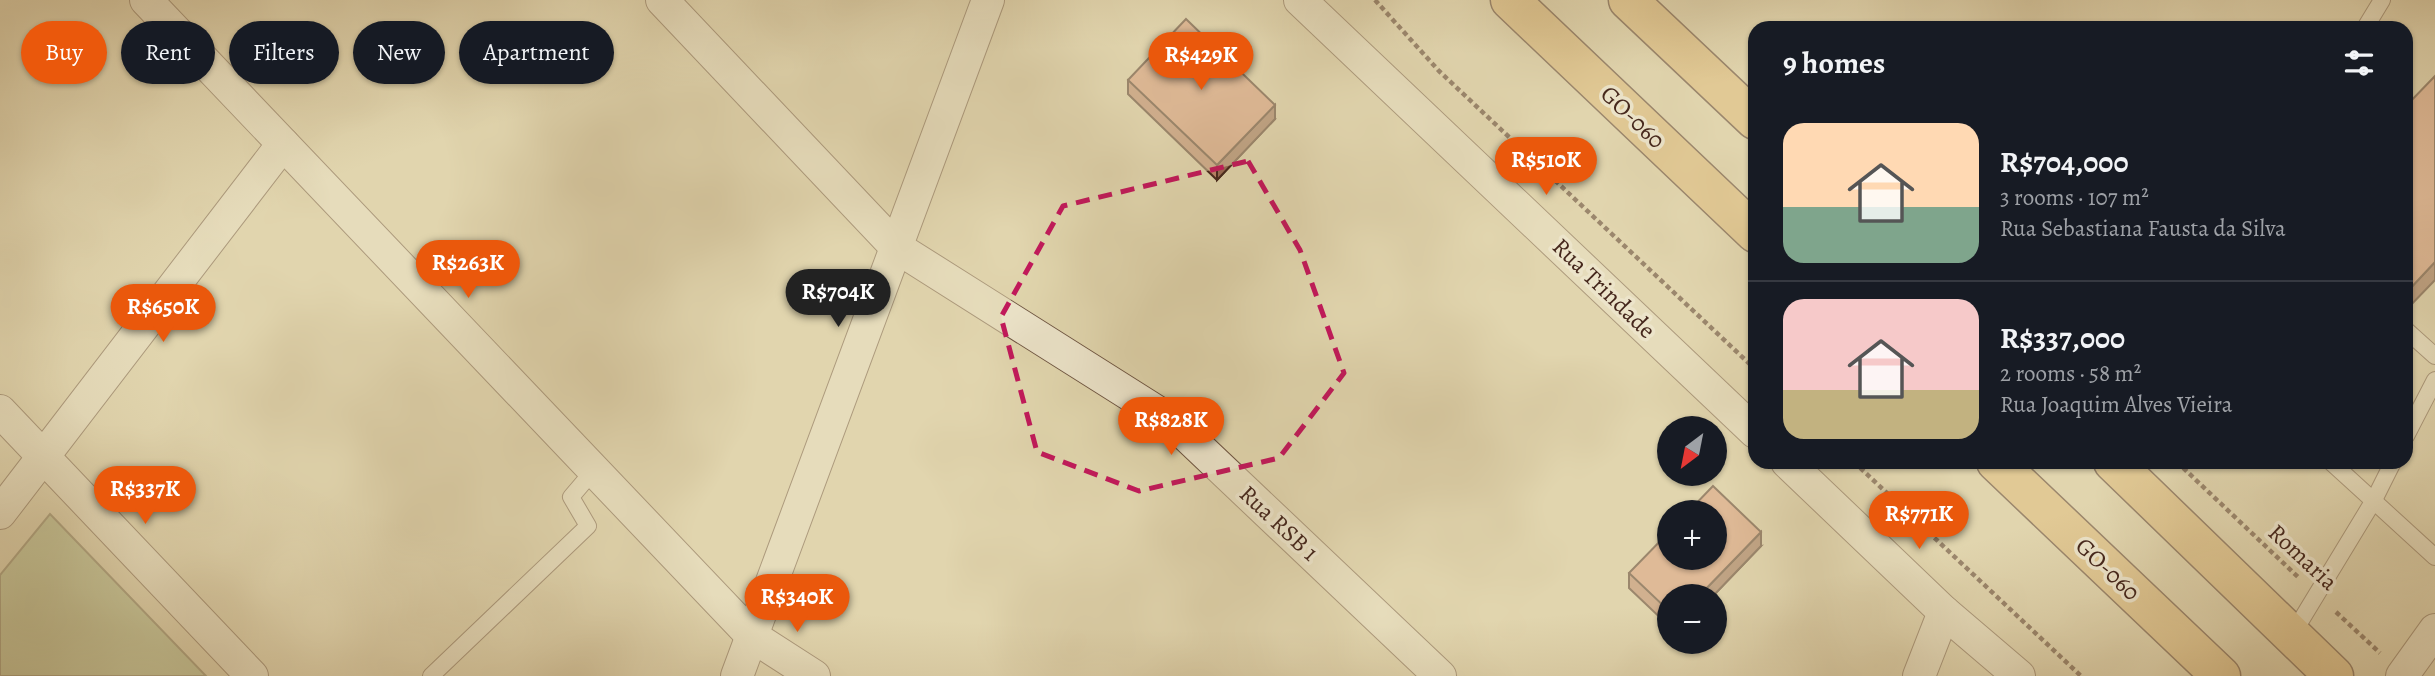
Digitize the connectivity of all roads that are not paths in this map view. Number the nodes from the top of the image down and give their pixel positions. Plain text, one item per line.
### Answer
1 (146, 0) edge
2 (662, 0) edge
3 (988, 0) edge
4 (1300, 0) edge
5 (1510, 0) edge
6 (1628, 0) edge
7 (2382, 0) edge
8 (2369, 21) edge
9 (1748, 113) edge
10 (283, 144) junction
11 (1748, 226) edge
12 (896, 247) junction
13 (2413, 336) edge
14 (2435, 356) edge
15 (2435, 380) edge
16 (0, 411) edge
17 (2413, 422) edge
18 (1748, 425) edge
19 (43, 457) junction
20 (1794, 469) edge
21 (2003, 469) edge
22 (2120, 469) edge
23 (2338, 469) edge
24 (2390, 469) edge
25 (594, 470) junction
26 (2374, 500) junction
27 (0, 513) edge
28 (2435, 557) edge
29 (1944, 612) junction
30 (2435, 630) edge
31 (2292, 635) junction
32 (752, 636) junction
33 (2403, 675) edge
34 (252, 676) edge
35 (431, 676) edge
36 (737, 676) edge
37 (814, 676) edge
38 (1440, 676) edge
39 (1919, 676) edge
40 (2019, 676) edge
41 (2221, 676) edge
42 (2334, 676) edge

1 - 10 street
2 - 12 street, Rua RSB 1
3 - 12 street
4 - 18 street, Rua Trindade
5 - 11 main road, GO-060 / GO-060
6 - 9 main road
7 - 8 lane
10 - 19 street
10 - 25 street
12 - 32 street
12 - 38 street, Rua RSB 1
13 - 14 lane
15 - 17 lane
16 - 19 street
19 - 27 street
19 - 34 street
20 - 29 street
21 - 41 main road, GO-060 / GO-060
22 - 31 main road
23 - 26 lane
24 - 26 lane
25 - 32 street
25 - 35 lane
26 - 28 lane
26 - 31 lane
29 - 39 street
29 - 40 street
30 - 33 street
31 - 42 main road
32 - 36 street
32 - 37 street

